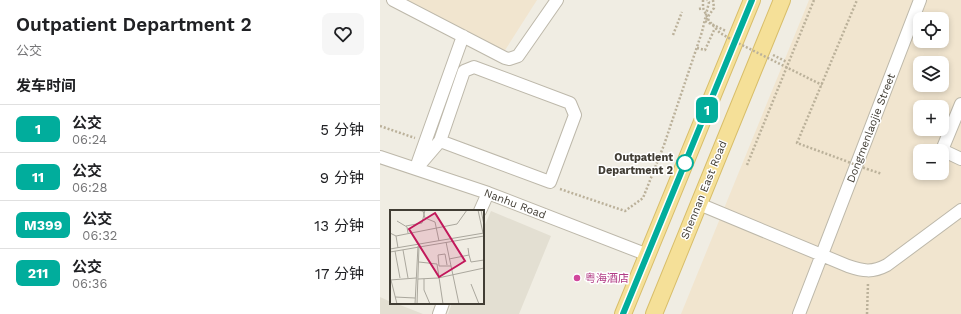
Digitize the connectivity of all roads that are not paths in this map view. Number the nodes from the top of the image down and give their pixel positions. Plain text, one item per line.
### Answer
1 (393, 0) edge
2 (557, 0) edge
3 (752, 0) edge
4 (774, 0) edge
5 (782, 0) edge
6 (920, 0) edge
7 (463, 36) junction
8 (961, 104) edge
9 (440, 141) junction
10 (380, 157) edge
11 (961, 159) edge
12 (416, 169) junction
13 (488, 193) junction
14 (699, 204) junction
15 (480, 210) edge
16 (961, 210) edge
17 (648, 255) junction
18 (822, 255) junction
19 (443, 304) edge
20 (439, 314) edge
21 (623, 314) edge
22 (654, 314) edge
23 (798, 314) edge

1 - 7 street
2 - 7 street
3 - 17 main road
4 - 5 main road
5 - 14 main road, Shennan East Road
6 - 18 street, Dongmenlaojie Street
7 - 12 street
8 - 11 street
9 - 9 street
9 - 12 street
10 - 12 street, Nanhu Road
12 - 13 street, Nanhu Road
13 - 15 street
13 - 17 street, Nanhu Road
14 - 18 street
14 - 22 main road, Shennan East Road
16 - 18 street
17 - 21 main road
18 - 23 street, Dongmenlaojie Street
19 - 20 street

